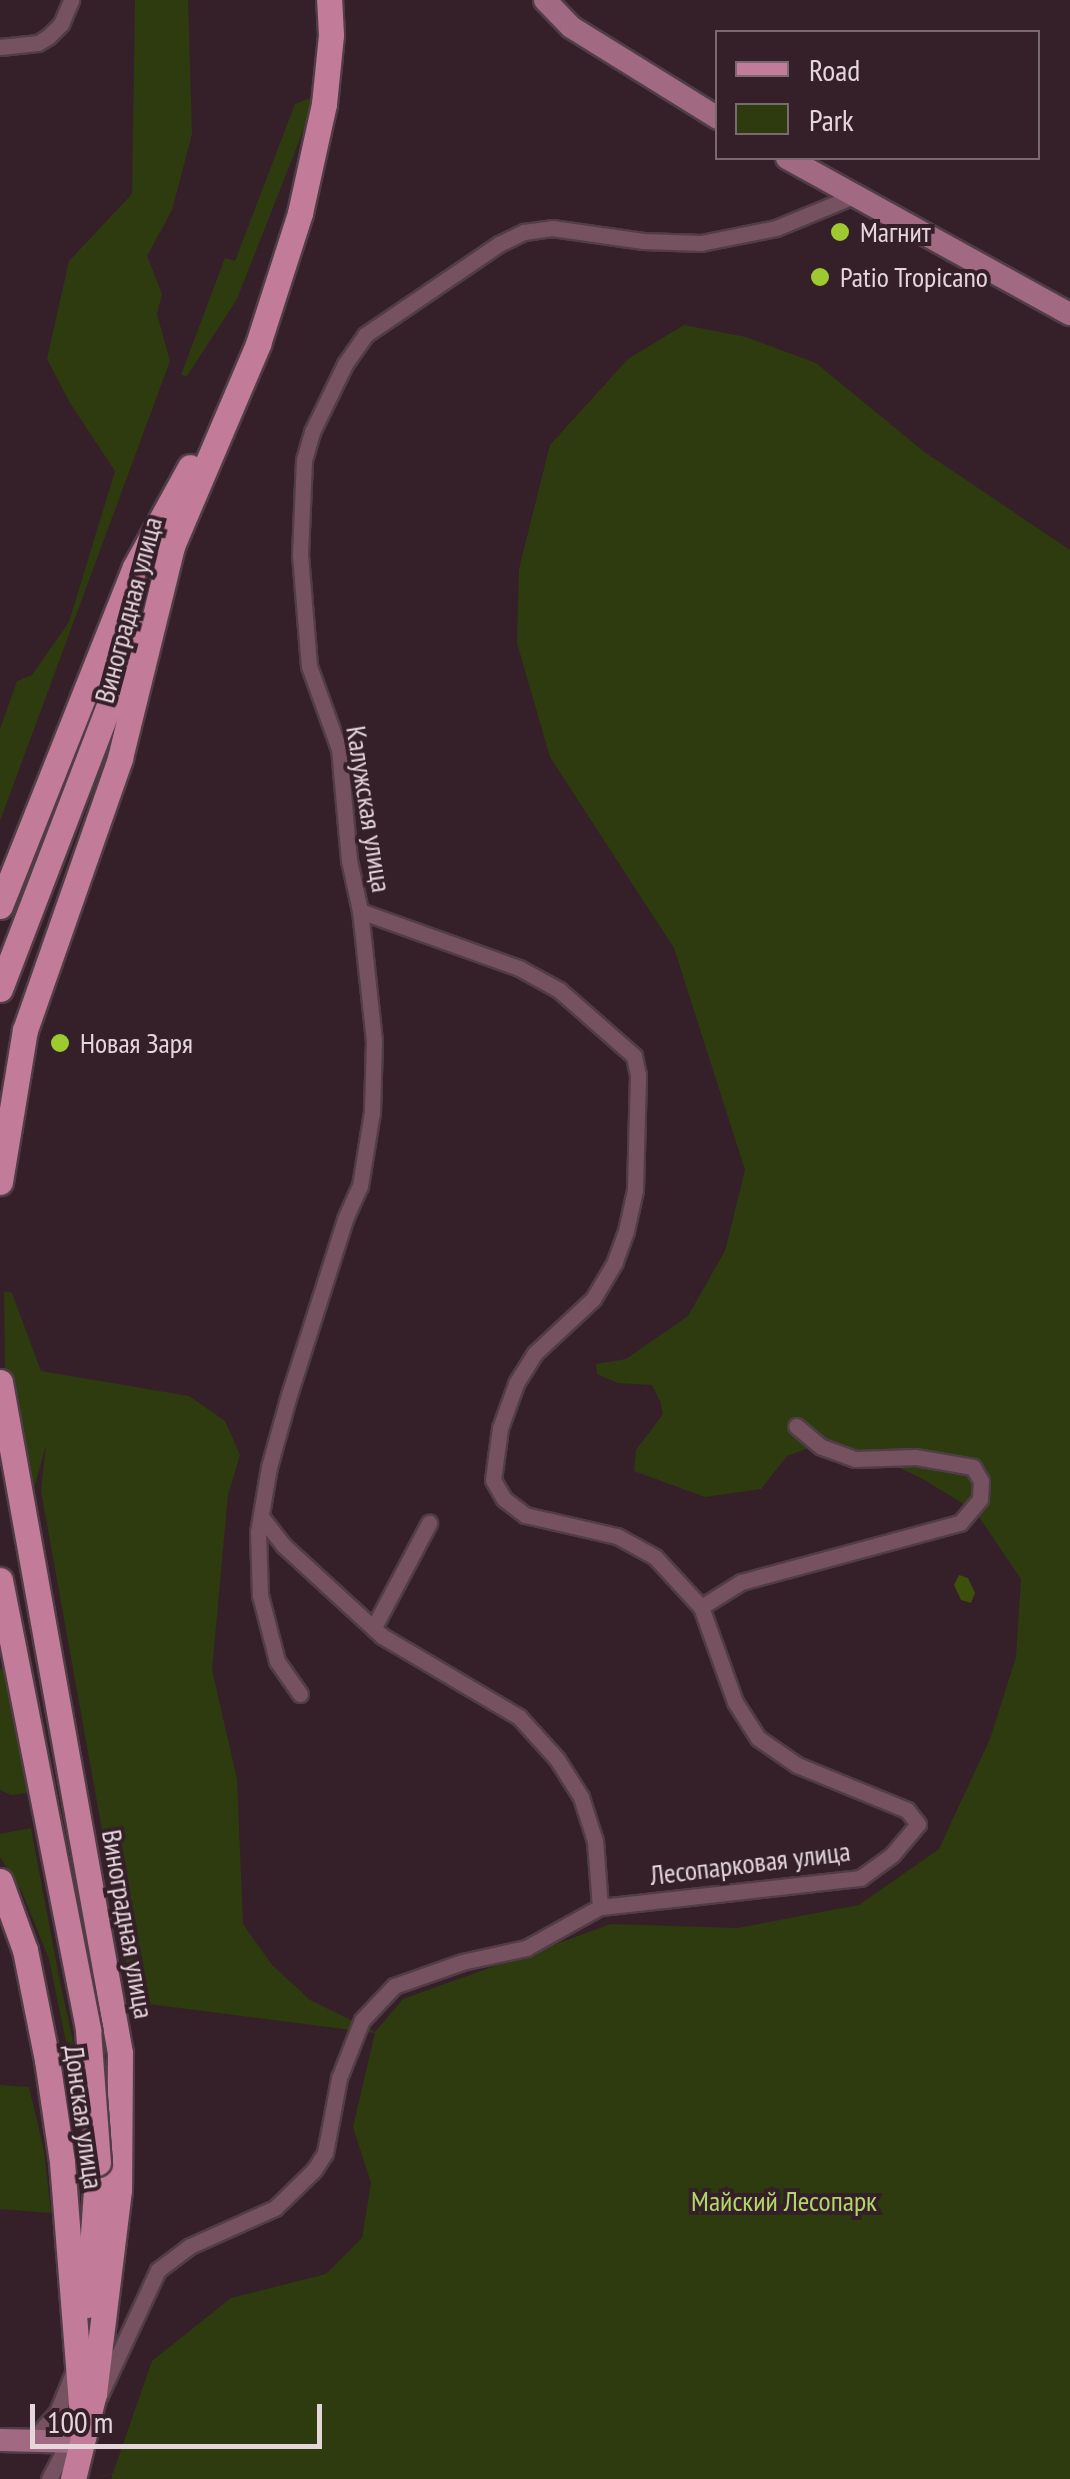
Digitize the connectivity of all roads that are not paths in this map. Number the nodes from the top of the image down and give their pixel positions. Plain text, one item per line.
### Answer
1 (71, 0) edge
2 (329, 0) edge
3 (546, 0) edge
4 (0, 47) edge
5 (715, 116) edge
6 (790, 160) edge
7 (856, 195) junction
8 (1070, 314) edge
9 (258, 344) junction
10 (172, 546) junction
11 (0, 906) edge
12 (360, 910) junction
13 (0, 988) edge
14 (16, 1074) junction
15 (0, 1104) edge
16 (0, 1182) edge
17 (0, 1382) edge
18 (0, 1397) edge
19 (0, 1406) edge
20 (796, 1426) dead end
21 (10, 1433) junction
22 (260, 1517) junction
23 (429, 1523) dead end
24 (34, 1561) junction
25 (0, 1580) edge
26 (701, 1607) junction
27 (374, 1627) junction
28 (0, 1653) edge
29 (300, 1694) dead end
30 (0, 1881) edge
31 (600, 1907) junction
32 (77, 2359) junction
33 (78, 2436) junction
34 (0, 2440) edge
35 (32, 2440) junction
36 (49, 2479) edge
37 (73, 2479) edge

1 - 4 street
2 - 9 main road, Виноградная улица
3 - 5 street
6 - 7 street
7 - 8 street
7 - 12 street, Калужская улица
9 - 10 main road, Виноградная улица
9 - 11 main road
10 - 13 main road
10 - 14 main road, Виноградная улица
12 - 22 street, Калужская улица
12 - 26 street, Лесопарковая улица
14 - 15 main road
14 - 16 main road, Виноградная улица
17 - 21 main road, Виноградная улица
18 - 21 main road
19 - 21 main road
20 - 26 street
21 - 24 main road, Виноградная улица
22 - 27 street
22 - 29 street, Калужская улица
23 - 27 street
24 - 28 main road
24 - 33 main road, Виноградная улица
25 - 33 main road, bridge
26 - 31 street, Лесопарковая улица
27 - 31 street
30 - 32 main road, Донская улица
31 - 33 street
32 - 33 main road, Донская улица
32 - 35 street
33 - 35 street
33 - 36 street
33 - 37 main road, Виноградная улица
34 - 35 street

